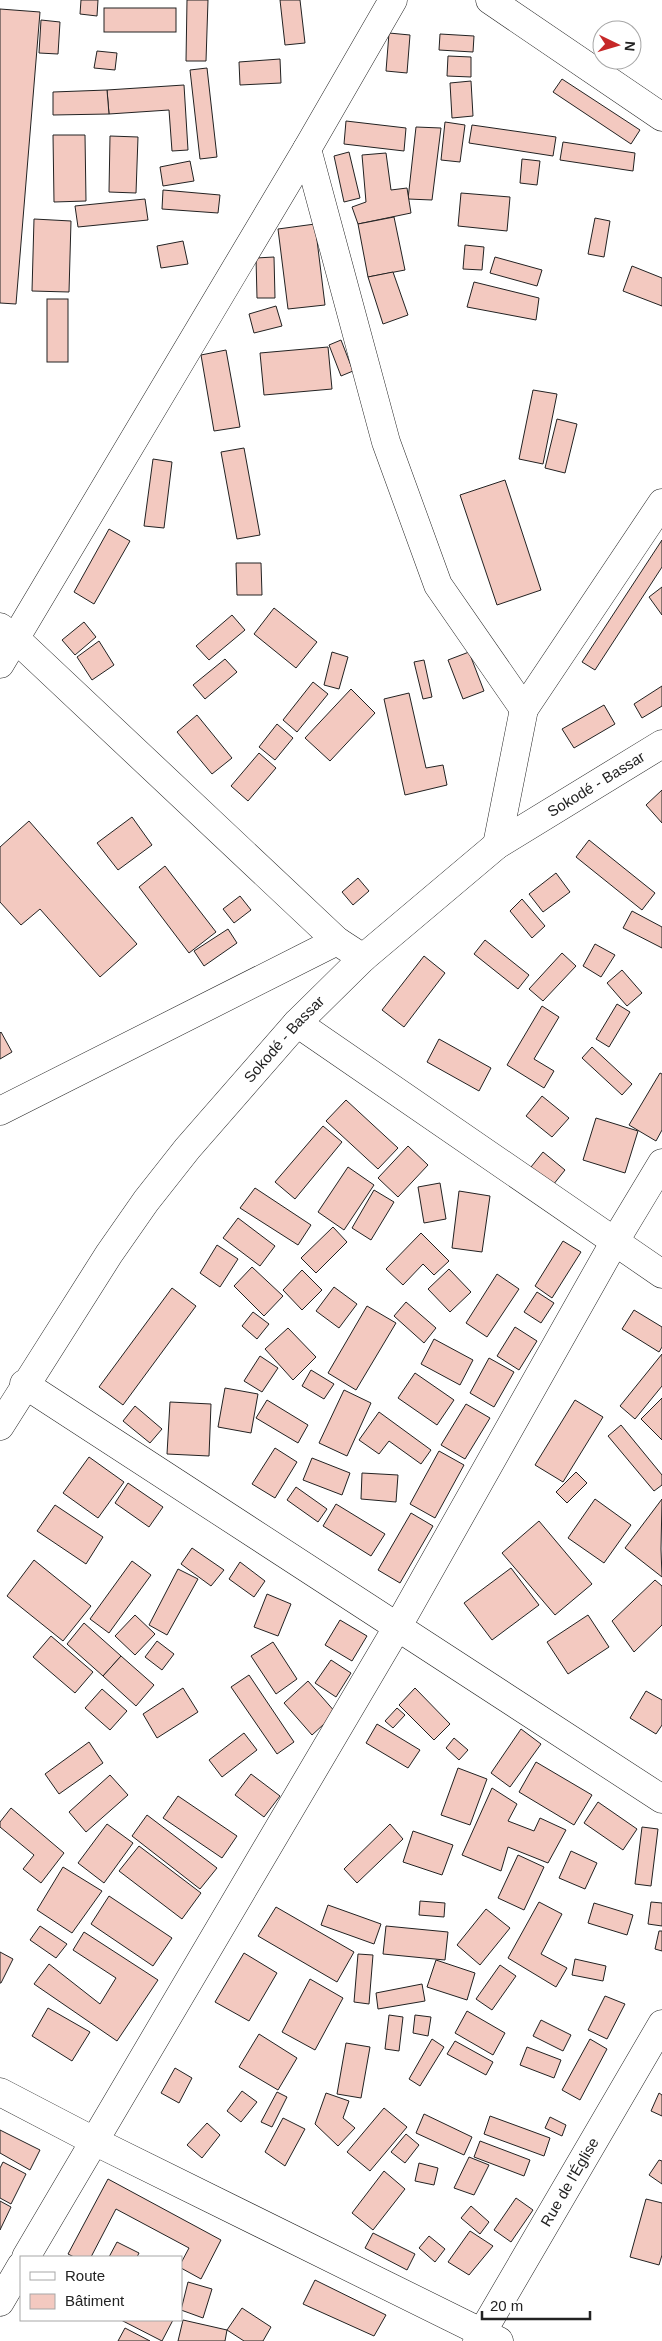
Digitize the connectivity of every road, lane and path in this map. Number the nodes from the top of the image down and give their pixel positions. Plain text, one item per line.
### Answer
1 (393, 0) edge
2 (490, 0) edge
3 (662, 117) edge
4 (307, 149) junction
5 (662, 502) edge
6 (8, 633) edge
7 (0, 664) edge
8 (524, 709) junction
9 (662, 744) edge
10 (498, 845) junction
11 (337, 941) junction
12 (363, 958) junction
13 (297, 1023) junction
14 (0, 1111) edge
15 (662, 1163) edge
16 (615, 1241) junction
17 (662, 1274) edge
18 (24, 1384) junction
19 (0, 1426) edge
20 (398, 1626) junction
21 (662, 1799) edge
22 (662, 2024) edge
23 (0, 2092) edge
24 (94, 2142) junction
25 (27, 2256) edge
26 (20, 2268) edge
27 (0, 2302) edge
28 (486, 2339) edge

1 - 4 street
2 - 3 street
4 - 6 street
4 - 8 street
5 - 8 street
6 - 7 street
6 - 11 street
8 - 10 street
9 - 10 street, Sokodé - Bassar
10 - 12 street, Sokodé - Bassar
11 - 12 street
11 - 14 street
12 - 13 street, Sokodé - Bassar
13 - 16 street
13 - 18 street, Sokodé - Bassar
15 - 16 street
16 - 17 street
16 - 20 street
18 - 19 street, Sokodé - Bassar
18 - 20 street
20 - 21 street
20 - 24 street
22 - 28 street, Rue de l'Église
23 - 24 street
24 - 25 street
24 - 28 street
26 - 27 street

